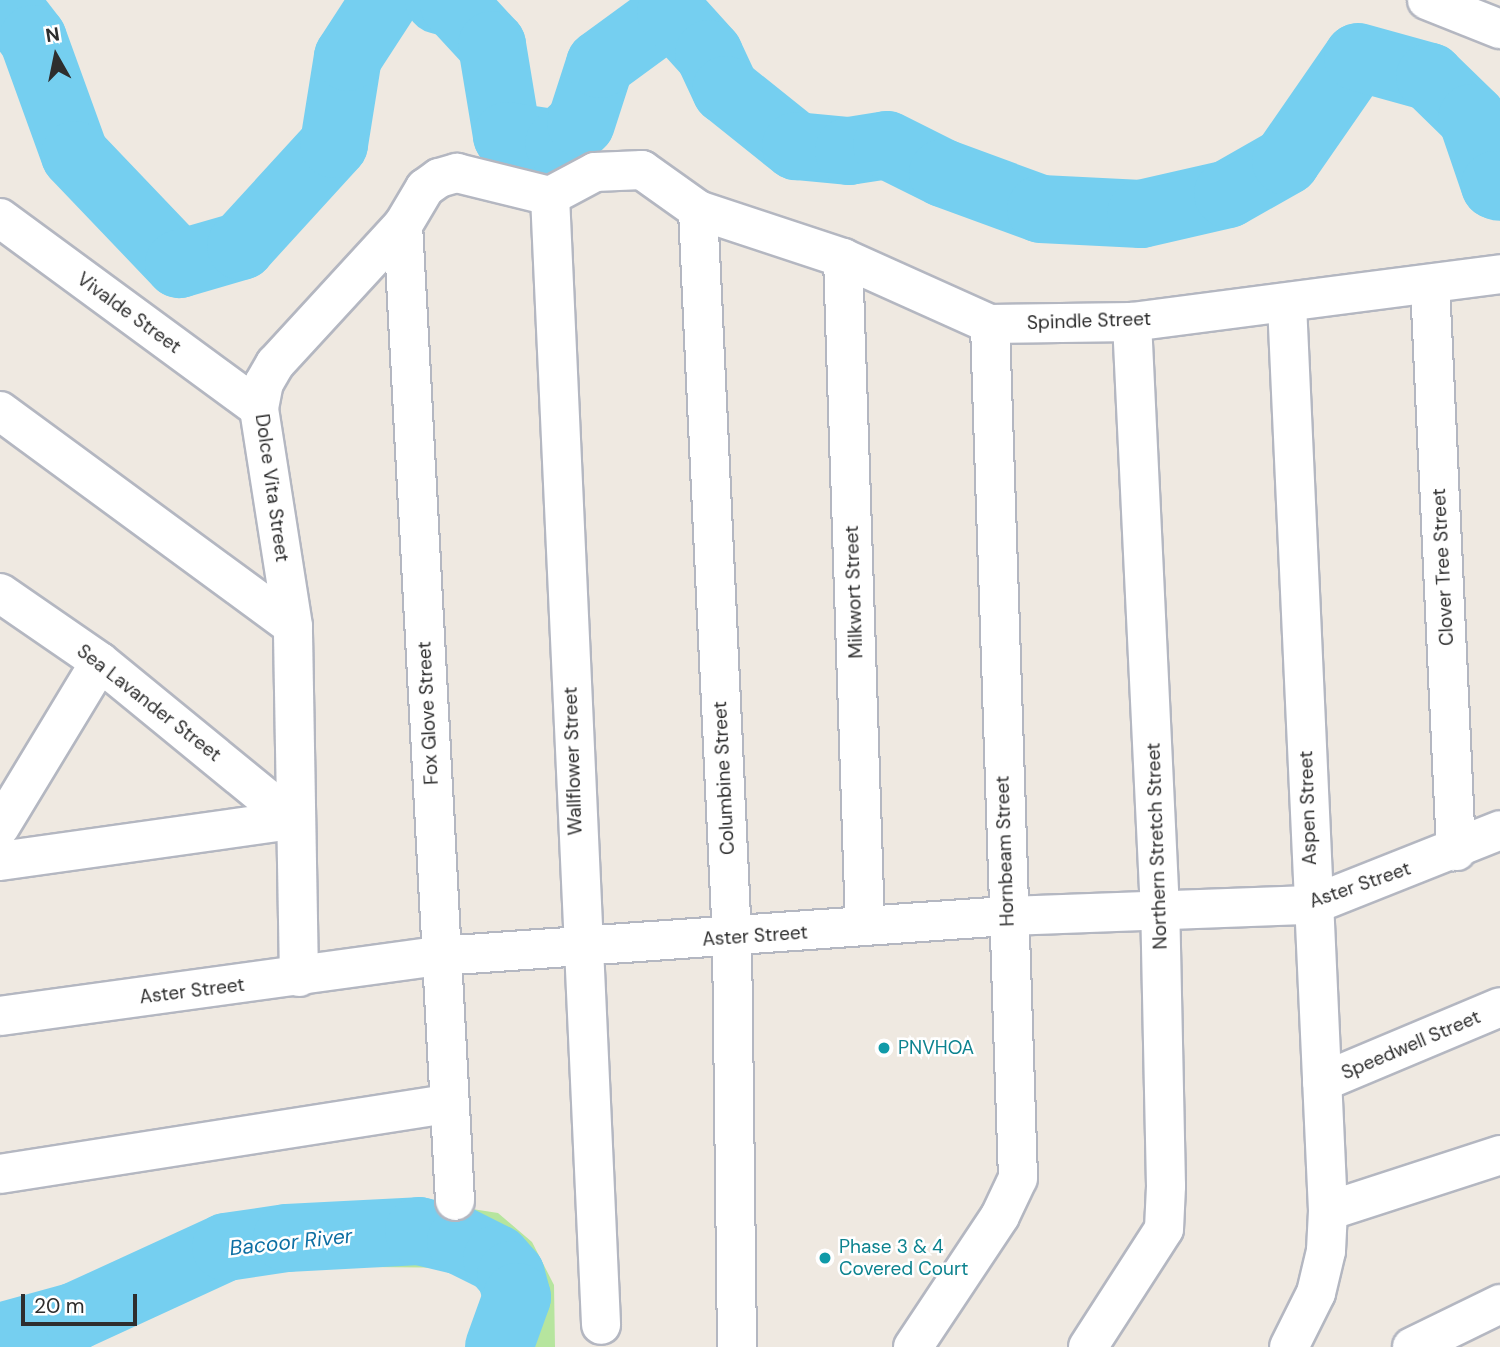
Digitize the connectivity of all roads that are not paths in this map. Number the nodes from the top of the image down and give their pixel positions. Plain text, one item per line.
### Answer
1 (1427, 0) edge
2 (1500, 29) edge
3 (550, 196) junction
4 (698, 210) junction
5 (0, 218) edge
6 (402, 225) junction
7 (844, 258) junction
8 (1500, 274) edge
9 (1430, 284) junction
10 (1287, 304) junction
11 (1132, 323) junction
12 (990, 324) junction
13 (259, 408) junction
14 (0, 411) edge
15 (0, 593) edge
16 (293, 626) junction
17 (100, 662) junction
18 (11, 775) edge
19 (293, 820) junction
20 (0, 827) edge
21 (1500, 830) edge
22 (1456, 851) junction
23 (0, 861) edge
24 (1312, 905) junction
25 (1160, 911) junction
26 (1007, 916) junction
27 (865, 926) junction
28 (732, 939) junction
29 (581, 946) junction
30 (440, 956) junction
31 (299, 977) junction
32 (1500, 1007) edge
33 (0, 1016) edge
34 (1322, 1082) junction
35 (449, 1104) junction
36 (1500, 1155) edge
37 (0, 1174) edge
38 (455, 1201) dead end
39 (1328, 1211) junction
40 (1500, 1304) edge
41 (601, 1325) dead end
42 (737, 1347) edge
43 (913, 1347) edge
44 (1088, 1347) edge
45 (1289, 1347) edge
46 (1412, 1347) edge

1 - 2 street
3 - 4 street, Spindle Street
3 - 6 street, Dolce Vita Street
3 - 29 street, Wallflower Street
4 - 7 street, Spindle Street
4 - 28 street, Columbine Street
5 - 13 street, Vivalde Street
6 - 13 street, Dolce Vita Street
6 - 30 street, Fox Glove Street
7 - 12 street, Spindle Street
7 - 27 street, Milkwort Street
8 - 9 street, Spindle Street
9 - 10 street, Spindle Street
9 - 22 street, Clover Tree Street
10 - 11 street, Spindle Street
10 - 24 street, Aspen Street
11 - 12 street, Spindle Street
11 - 25 street, Northern Stretch Street
12 - 26 street, Hornbeam Street
13 - 16 street, Dolce Vita Street
14 - 16 street
15 - 17 street, Sea Lavander Street
16 - 19 street, Dolce Vita Street
17 - 18 street
17 - 19 street, Sea Lavander Street
18 - 20 street
19 - 23 street
19 - 31 street, Dolce Vita Street
21 - 22 street, Aster Street
22 - 24 street, Aster Street
24 - 25 street, Aster Street
24 - 34 street, Aspen Street
25 - 26 street, Aster Street
25 - 44 street, Northern Stretch Street
26 - 27 street, Aster Street
26 - 43 street, Hornbeam Street
27 - 28 street, Aster Street
28 - 29 street, Aster Street
28 - 42 street, Columbine Street
29 - 30 street, Aster Street
29 - 41 street, Wallflower Street
30 - 31 street, Aster Street
30 - 35 street, Fox Glove Street
31 - 33 street, Aster Street
32 - 34 street, Speedwell Street
34 - 39 street, Aspen Street
35 - 37 street
35 - 38 street, Fox Glove Street
36 - 39 street
39 - 45 street, Aspen Street
40 - 46 street

